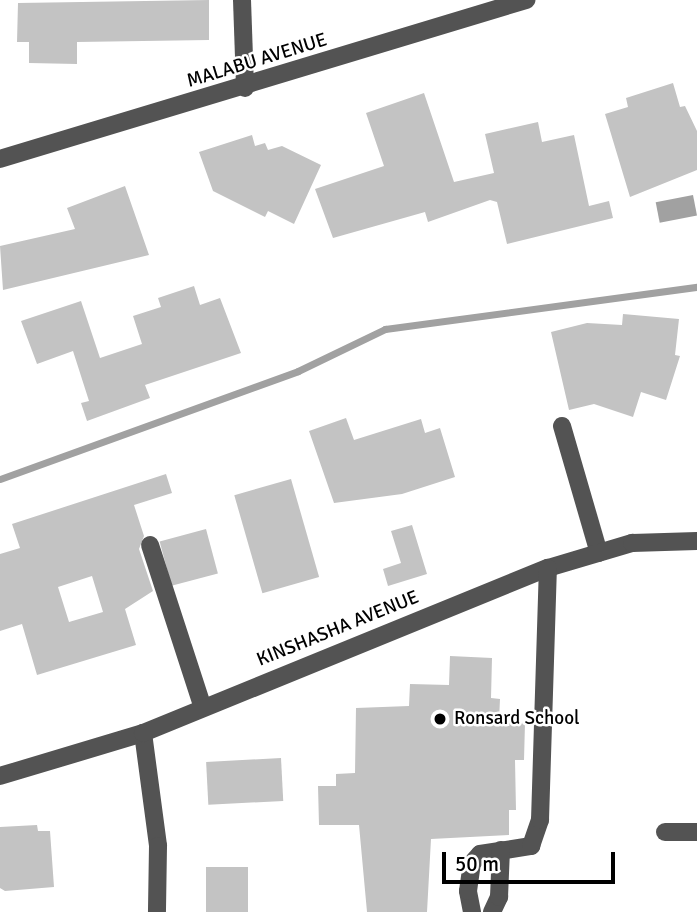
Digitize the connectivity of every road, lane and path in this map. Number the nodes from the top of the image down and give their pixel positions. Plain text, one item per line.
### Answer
1 (242, 0) edge
2 (526, 0) edge
3 (245, 88) junction
4 (0, 159) edge
5 (562, 426) dead end
6 (697, 541) edge
7 (150, 545) dead end
8 (599, 553) junction
9 (548, 568) junction
10 (203, 708) junction
11 (143, 733) junction
12 (0, 776) edge
13 (665, 832) dead end
14 (697, 832) edge
15 (502, 850) junction
16 (158, 912) edge
17 (472, 912) edge
18 (492, 912) edge

1 - 3 street
2 - 3 street, MALABU AVENUE
3 - 4 street, MALABU AVENUE
5 - 8 street
6 - 8 street, KINSHASHA AVENUE
7 - 10 street
8 - 9 street, KINSHASHA AVENUE
9 - 10 street, KINSHASHA AVENUE
9 - 15 street
10 - 11 street, KINSHASHA AVENUE
11 - 12 street, KINSHASHA AVENUE
11 - 16 street
13 - 14 street
15 - 17 street
15 - 18 street

